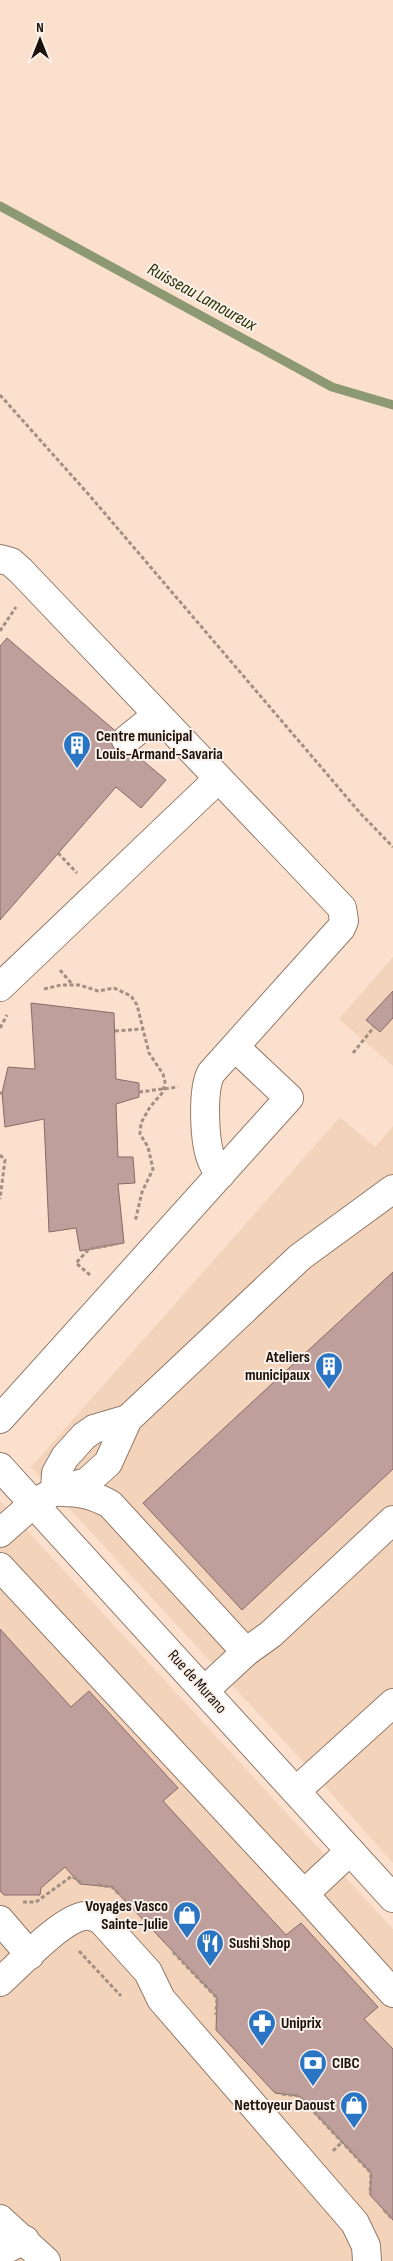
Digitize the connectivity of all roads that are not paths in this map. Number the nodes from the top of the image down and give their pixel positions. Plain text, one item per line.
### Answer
1 (0, 559) edge
2 (157, 715) junction
3 (126, 740) dead end
4 (218, 779) junction
5 (0, 987) edge
6 (235, 1047) junction
7 (221, 1174) junction
8 (393, 1189) edge
9 (0, 1420) edge
10 (0, 1467) edge
11 (44, 1498) junction
12 (393, 1520) edge
13 (0, 1534) edge
14 (0, 1568) edge
15 (246, 1652) junction
16 (205, 1690) junction
17 (393, 1703) edge
18 (296, 1791) junction
19 (350, 1851) junction
20 (304, 1894) junction
21 (393, 1898) edge
22 (0, 1920) edge
23 (30, 1955) junction
24 (0, 1982) edge
25 (393, 1994) edge
26 (0, 2219) edge
27 (25, 2240) junction
28 (0, 2252) edge
29 (46, 2261) edge
30 (367, 2261) edge

1 - 2 street
2 - 3 street
2 - 4 street
4 - 5 street
4 - 6 street
6 - 7 street
6 - 7 street
7 - 9 street
8 - 11 street
10 - 11 street, Rue de Murano
11 - 13 street
11 - 15 street
11 - 16 street, Rue de Murano
12 - 15 street
14 - 20 street
15 - 16 street
16 - 18 street, Rue de Murano
17 - 18 street
18 - 19 street, Rue de Murano
19 - 20 street
19 - 21 street, Rue de Murano
20 - 25 street
22 - 23 street
23 - 24 street
23 - 30 street
26 - 27 street
27 - 28 street
27 - 29 street

